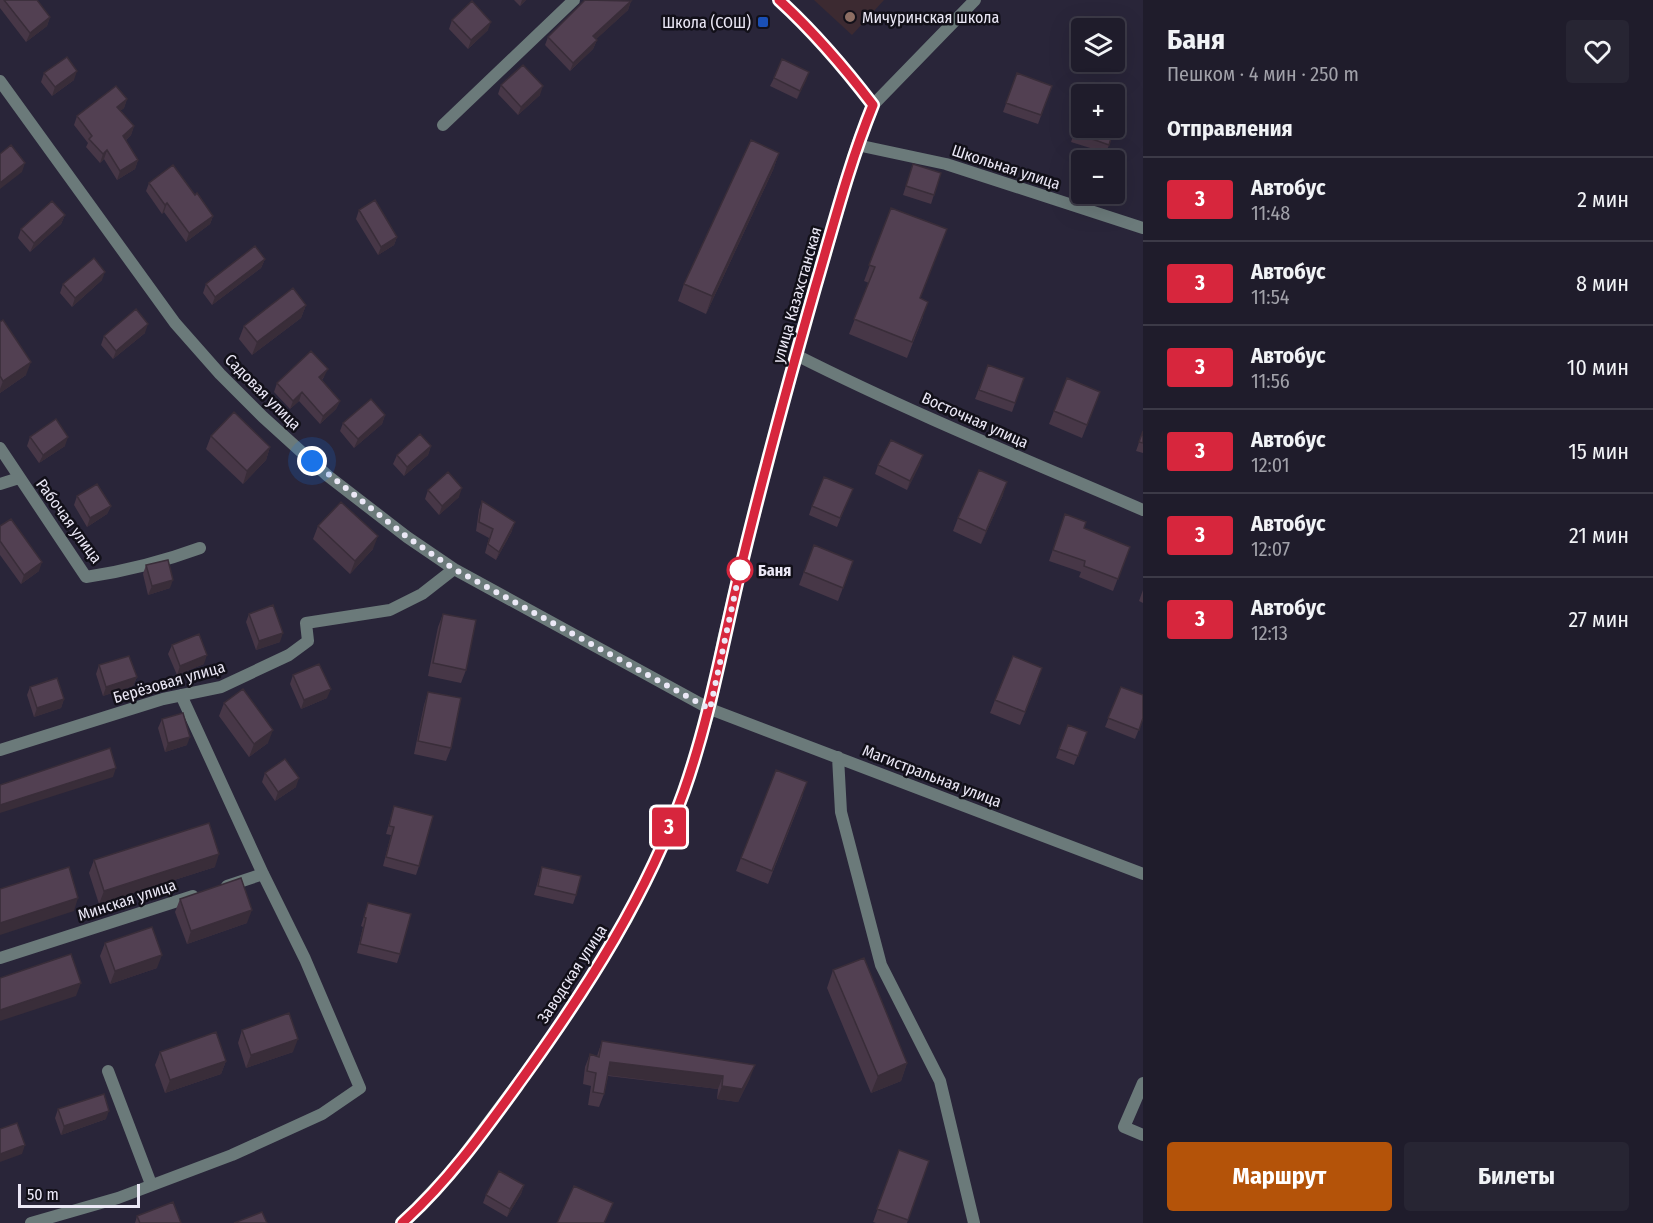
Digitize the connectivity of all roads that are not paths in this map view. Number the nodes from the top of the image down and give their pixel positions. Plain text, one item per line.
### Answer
1 (574, 0) edge
2 (779, 0) edge
3 (975, 0) edge
4 (0, 81) edge
5 (873, 105) junction
6 (443, 125) dead end
7 (857, 145) junction
8 (1143, 228) edge
9 (796, 355) junction
10 (0, 448) edge
11 (18, 478) junction
12 (0, 484) edge
13 (1143, 510) edge
14 (200, 548) dead end
15 (454, 569) junction
16 (181, 695) junction
17 (710, 709) junction
18 (0, 750) edge
19 (838, 757) junction
20 (263, 874) junction
21 (1143, 874) edge
22 (0, 958) edge
23 (108, 1071) dead end
24 (1143, 1083) edge
25 (1143, 1135) edge
26 (151, 1184) junction
27 (31, 1223) edge
28 (402, 1223) edge
29 (974, 1223) edge

1 - 6 street
2 - 5 street
3 - 5 street, улица Казахстанская
4 - 15 street, Садовая улица
5 - 7 street, улица Казахстанская
7 - 8 street, Школьная улица
7 - 9 street, улица Казахстанская
9 - 13 street, Восточная улица
9 - 17 street, улица Казахстанская
10 - 11 street, Рабочая улица
11 - 12 street
11 - 14 street, Рабочая улица
15 - 16 street, Берёзовая улица
15 - 17 street, Садовая улица
16 - 18 street, Берёзовая улица
16 - 20 street
17 - 19 street, Магистральная улица
17 - 28 street, Заводская улица
19 - 21 street, Магистральная улица
19 - 29 street
20 - 22 street, Минская улица
20 - 26 street
23 - 26 street
24 - 25 street
26 - 27 street

